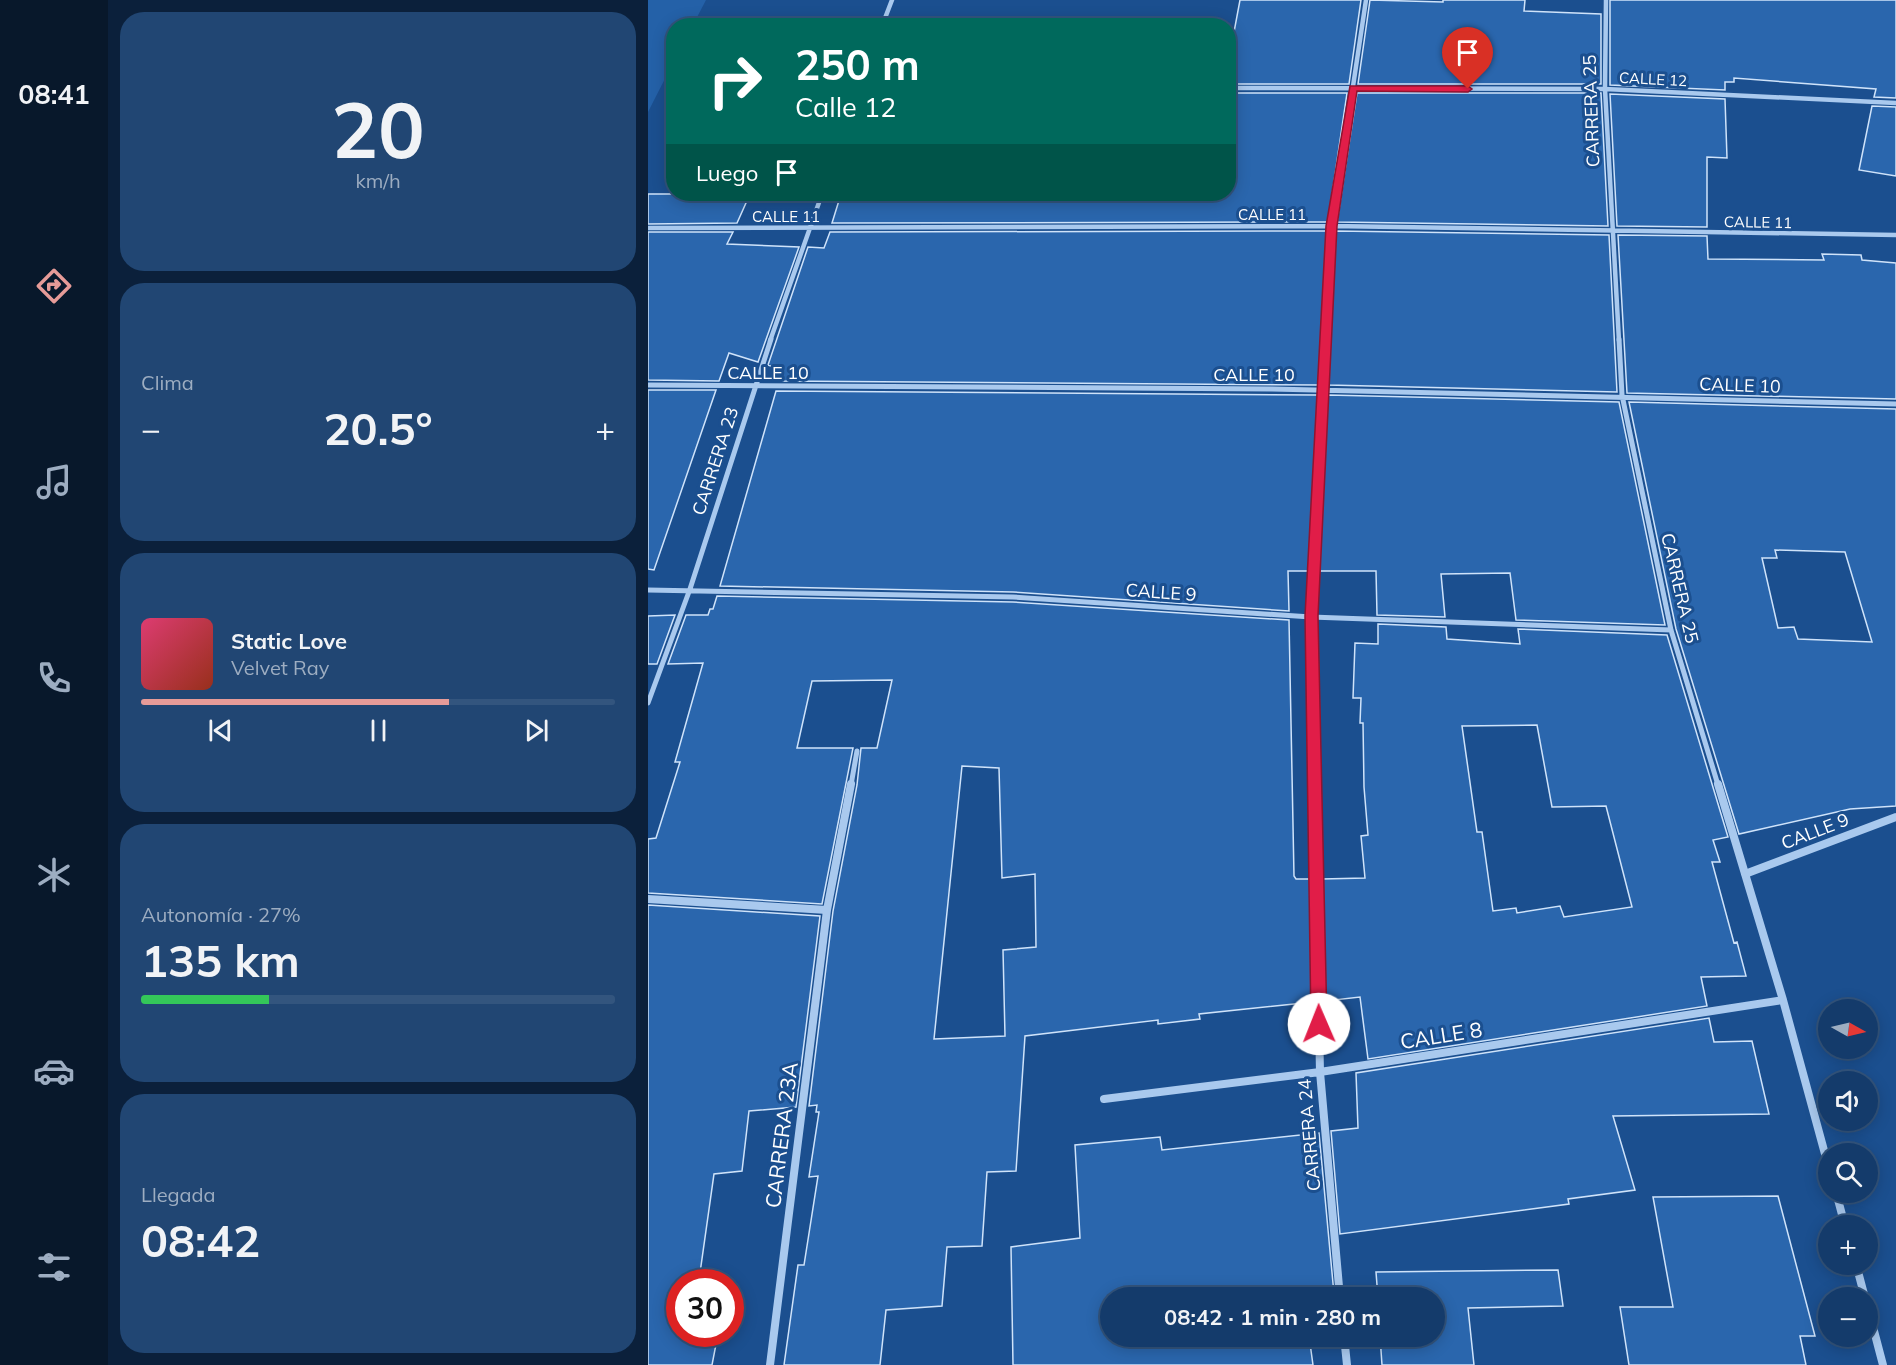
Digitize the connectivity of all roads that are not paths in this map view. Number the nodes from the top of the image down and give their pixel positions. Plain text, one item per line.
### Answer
1 (892, 0) edge
2 (1366, 0) edge
3 (1606, 0) edge
4 (885, 18) edge
5 (1236, 88) edge
6 (1353, 88) junction
7 (1605, 89) junction
8 (1896, 103) edge
9 (820, 201) edge
10 (1332, 226) junction
11 (648, 228) edge
12 (810, 228) junction
13 (1613, 232) junction
14 (1896, 235) edge
15 (648, 385) edge
16 (755, 385) junction
17 (1323, 388) junction
18 (1622, 395) junction
19 (1896, 404) edge
20 (690, 589) junction
21 (648, 590) edge
22 (1311, 616) junction
23 (1671, 630) junction
24 (648, 703) edge
25 (857, 751) dead end
26 (1896, 817) edge
27 (1745, 874) junction
28 (648, 898) edge
29 (827, 910) junction
30 (1783, 1000) junction
31 (1320, 1072) junction
32 (1104, 1099) dead end
33 (1822, 1143) edge
34 (1339, 1287) edge
35 (1878, 1346) edge
36 (1345, 1347) edge
37 (770, 1365) edge
38 (1347, 1365) edge
39 (1883, 1365) edge

1 - 4 street
2 - 6 street, CARRERA 24
3 - 7 street, CARRERA 25
5 - 6 street, CALLE 12
6 - 7 street, CALLE 12
6 - 10 street, CARRERA 24
7 - 8 street, CALLE 12
7 - 13 street, CARRERA 25
9 - 12 street, CARRERA 23
10 - 12 street, CALLE 11
10 - 13 street, CALLE 11
10 - 17 street, CARRERA 24
11 - 12 street, CALLE 11
12 - 16 street, CARRERA 23
13 - 14 street, CALLE 11
13 - 18 street, CARRERA 25
15 - 16 street, CALLE 10
16 - 17 street, CALLE 10
16 - 20 street, CARRERA 23
17 - 18 street, CALLE 10
17 - 22 street, CARRERA 24
18 - 19 street, CALLE 10
18 - 23 street, CARRERA 25
20 - 21 street, CALLE 9
20 - 22 street, CALLE 9
20 - 24 street, CARRERA 23
22 - 23 street, CALLE 9
22 - 31 street, CARRERA 24
23 - 27 street, CARRERA 25
25 - 29 street, CARRERA 23A
26 - 27 street, CALLE 9
27 - 30 street, CARRERA 25
28 - 29 street
29 - 37 street, CARRERA 23A
30 - 31 street, CALLE 8
30 - 33 street, CARRERA 25
31 - 32 street, CALLE 8
31 - 34 street, CARRERA 24
35 - 39 street
36 - 38 street

